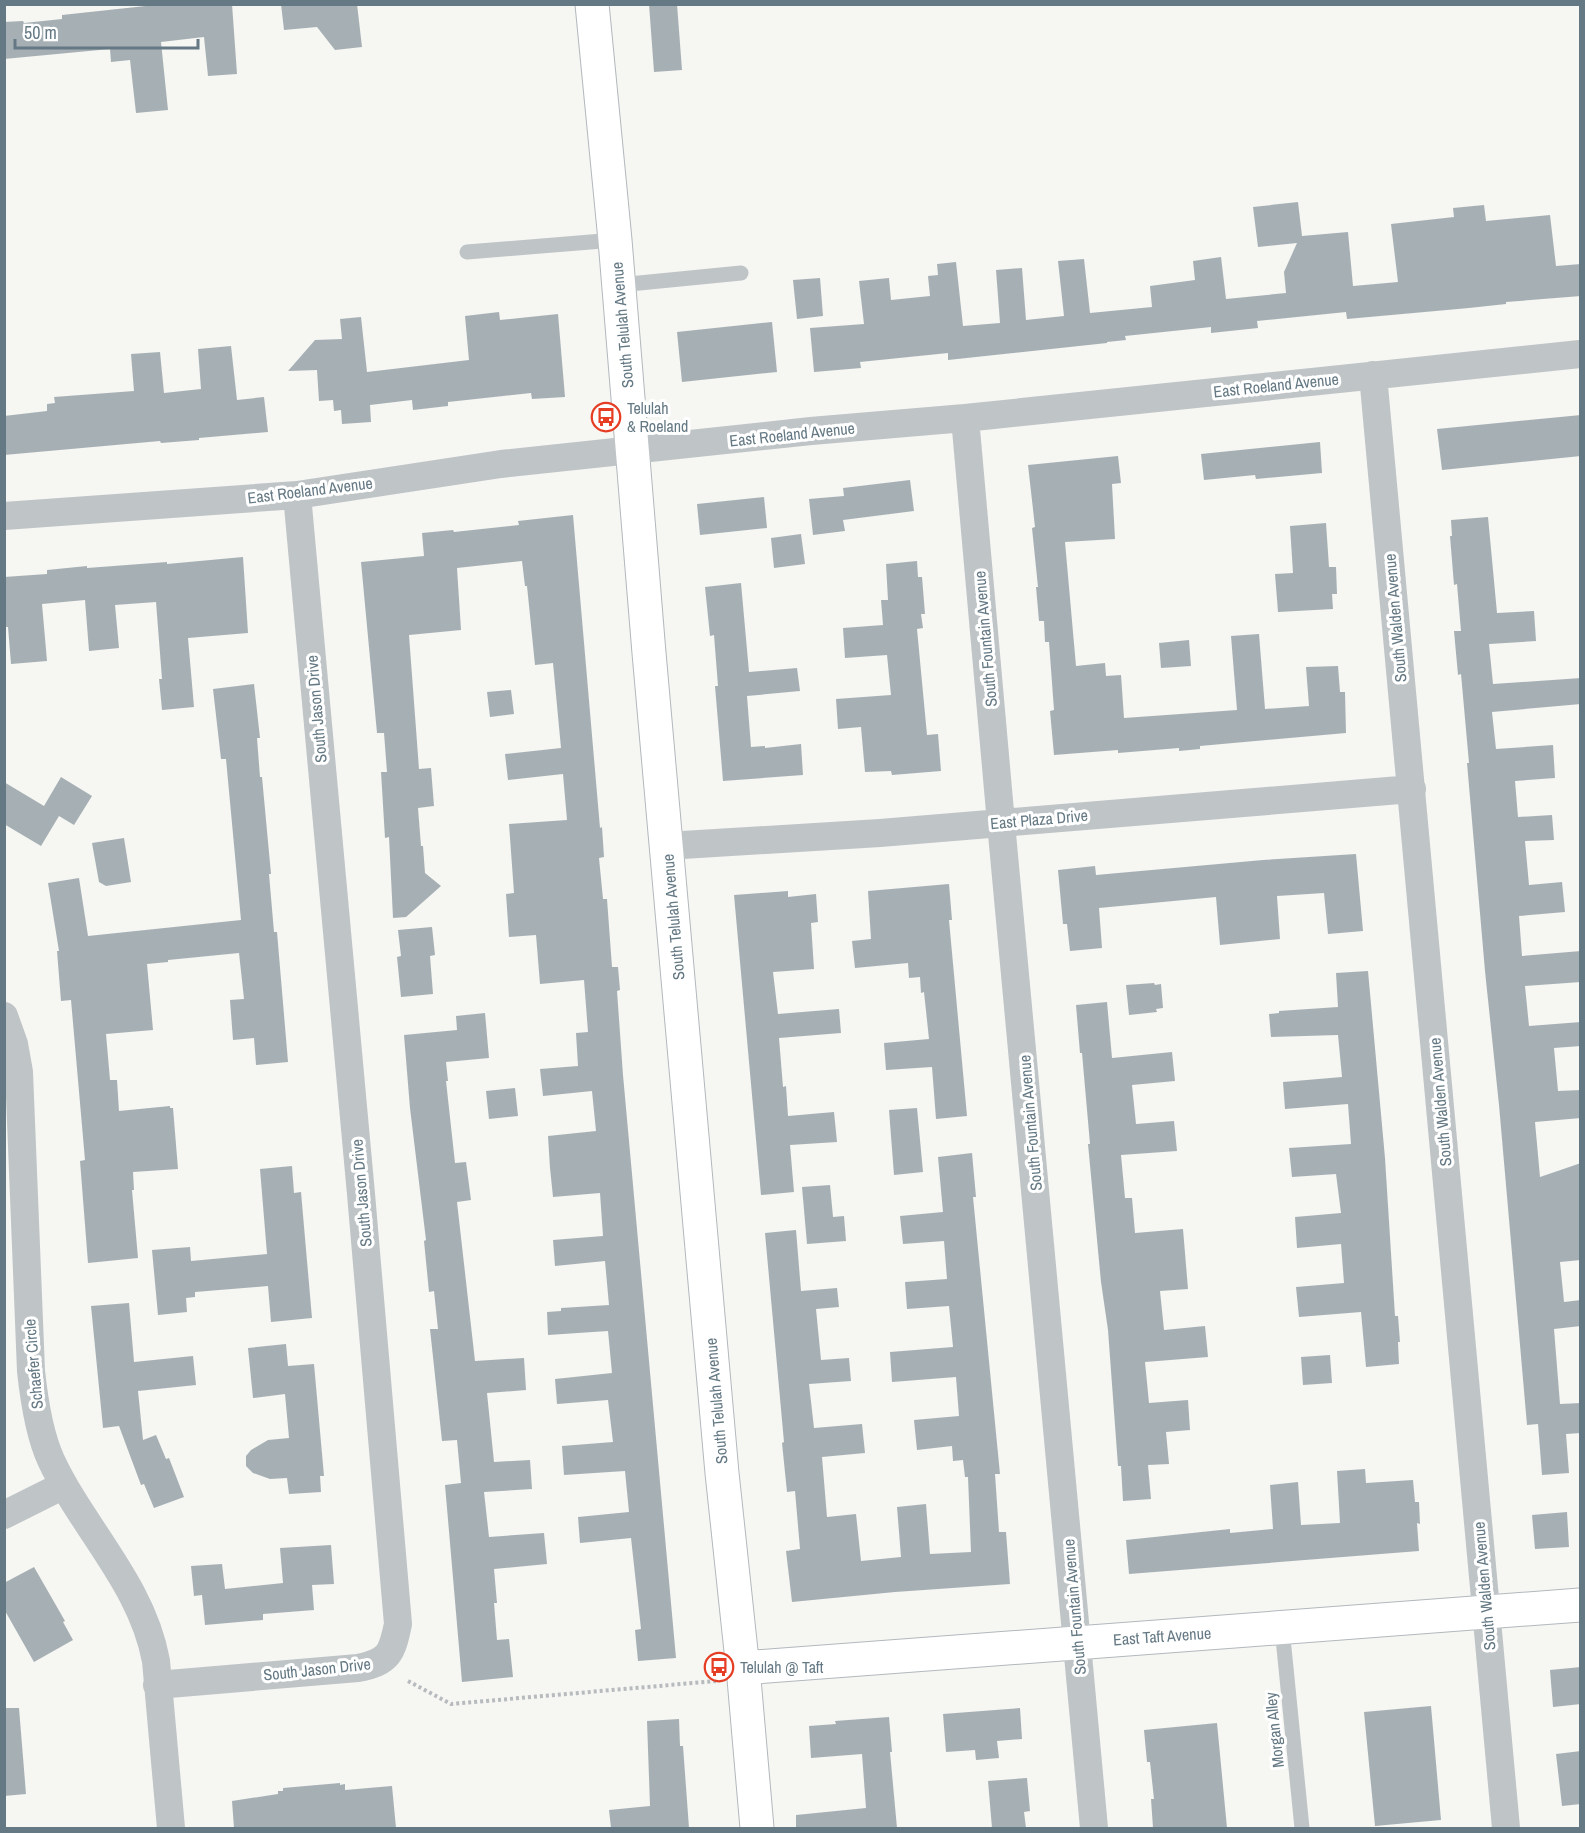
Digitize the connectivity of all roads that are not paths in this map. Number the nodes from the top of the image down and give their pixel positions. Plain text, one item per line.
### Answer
1 (592, 4) edge
2 (615, 240) junction
3 (467, 252) dead end
4 (741, 273) dead end
5 (619, 285) junction
6 (1581, 354) edge
7 (1373, 375) junction
8 (965, 418) junction
9 (633, 451) junction
10 (297, 495) junction
11 (4, 516) edge
12 (1412, 789) junction
13 (1001, 823) junction
14 (666, 846) junction
15 (4, 1016) edge
16 (64, 1485) junction
17 (4, 1515) edge
18 (1581, 1605) edge
19 (1486, 1612) junction
20 (1282, 1628) junction
21 (1078, 1642) junction
22 (743, 1668) junction
23 (157, 1685) junction
24 (171, 1828) edge
25 (757, 1828) edge
26 (1094, 1828) edge
27 (1302, 1828) edge
28 (1506, 1828) edge

1 - 2 street, South Telulah Avenue
2 - 3 lane
2 - 5 street, South Telulah Avenue
4 - 5 lane
5 - 9 street, South Telulah Avenue
6 - 7 street, East Roeland Avenue
7 - 8 street, East Roeland Avenue
7 - 12 street, South Walden Avenue
8 - 9 street, East Roeland Avenue
8 - 13 street, South Fountain Avenue
9 - 10 street, East Roeland Avenue
9 - 14 street, South Telulah Avenue
10 - 11 street, East Roeland Avenue
10 - 23 street, South Jason Drive
12 - 13 street, East Plaza Drive
12 - 19 street, South Walden Avenue
13 - 14 street, East Plaza Drive
13 - 21 street, South Fountain Avenue
14 - 22 street, South Telulah Avenue
15 - 16 street, Schaefer Circle
16 - 17 street
16 - 23 street, Schaefer Circle
18 - 19 street, East Taft Avenue
19 - 20 street, East Taft Avenue
19 - 28 street, South Walden Avenue
20 - 21 street, East Taft Avenue
20 - 27 lane, Morgan Alley
21 - 22 street, East Taft Avenue
21 - 26 street, South Fountain Avenue
22 - 25 street, South Telulah Avenue
23 - 24 street, Schaefer Circle

